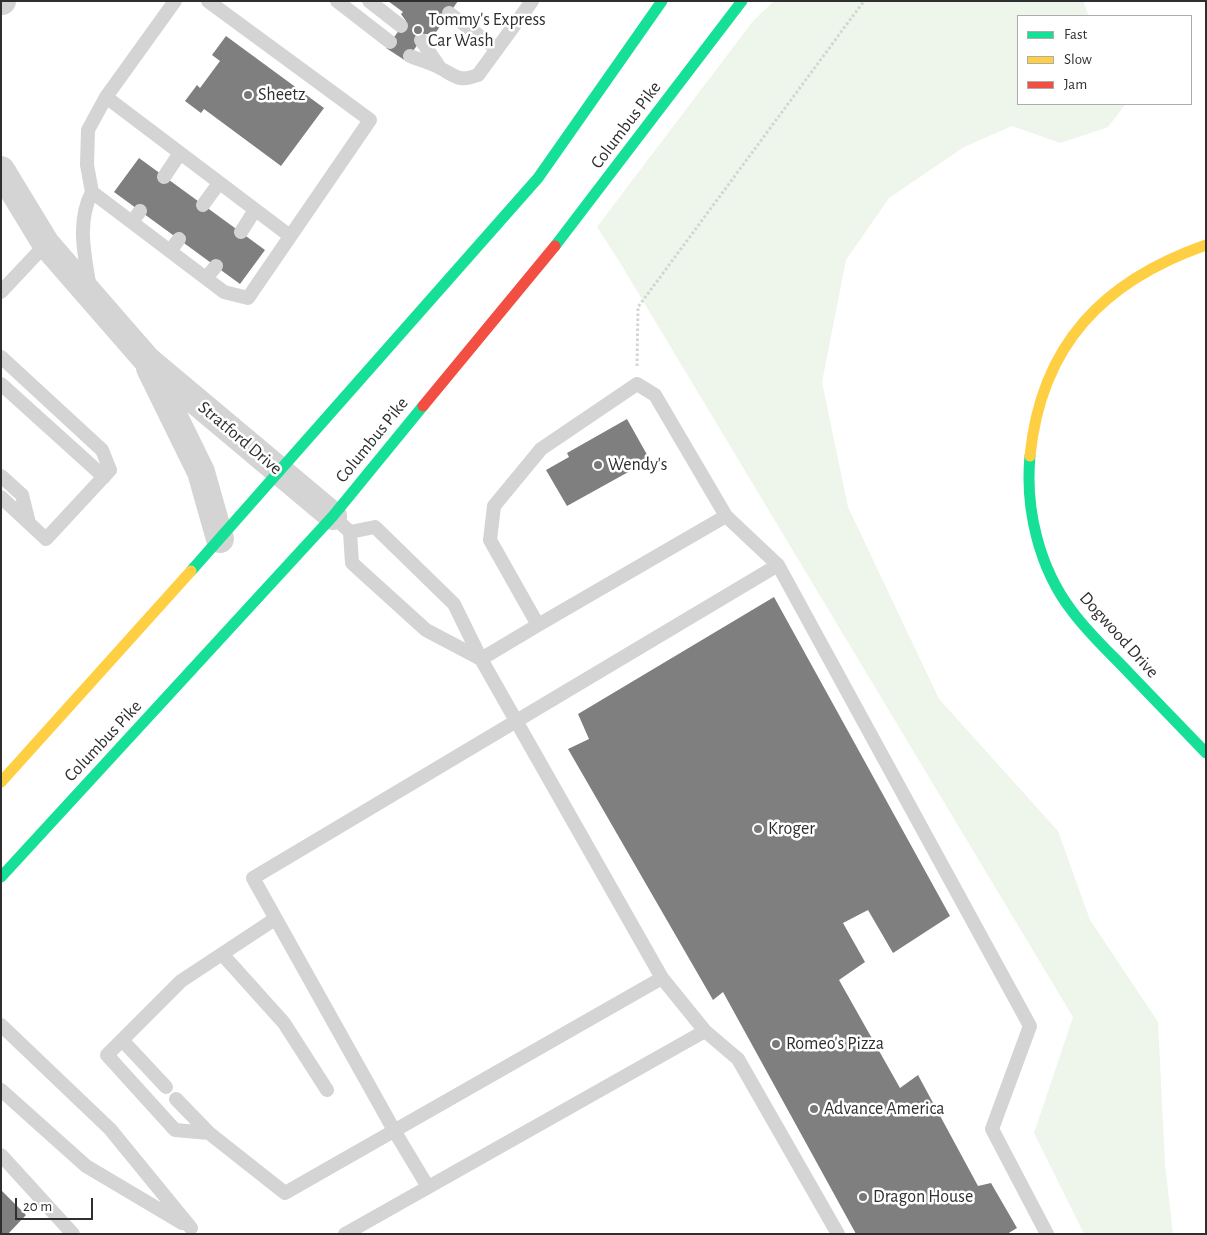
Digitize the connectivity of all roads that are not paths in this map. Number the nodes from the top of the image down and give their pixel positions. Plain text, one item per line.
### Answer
1 (175, 1) edge
2 (208, 1) edge
3 (337, 1) edge
4 (369, 1) edge
5 (532, 1) edge
6 (662, 1) edge
7 (742, 1) edge
8 (449, 13) dead end
9 (402, 26) dead end
10 (421, 40) dead end
11 (390, 42) dead end
12 (497, 49) junction
13 (410, 56) dead end
14 (440, 68) junction
15 (106, 97) junction
16 (180, 153) junction
17 (1, 170) edge
18 (164, 177) dead end
19 (219, 183) junction
20 (92, 192) junction
21 (203, 205) dead end
22 (255, 210) junction
23 (240, 232) dead end
24 (290, 236) junction
25 (179, 239) dead end
26 (46, 244) junction
27 (1206, 246) edge
28 (170, 251) junction
29 (216, 266) dead end
30 (206, 278) junction
31 (1, 292) edge
32 (91, 297) junction
33 (1, 356) edge
34 (146, 360) junction
35 (1, 384) edge
36 (280, 471) junction
37 (1, 476) edge
38 (104, 477) junction
39 (1, 498) edge
40 (726, 516) junction
41 (29, 523) junction
42 (341, 524) junction
43 (220, 539) junction
44 (778, 565) junction
45 (538, 626) junction
46 (481, 659) junction
47 (516, 721) junction
48 (1206, 753) edge
49 (1, 782) edge
50 (1, 877) edge
51 (275, 919) junction
52 (222, 954) junction
53 (662, 978) junction
54 (1, 1025) edge
55 (705, 1031) junction
56 (122, 1040) junction
57 (166, 1087) dead end
58 (1, 1090) edge
59 (327, 1090) dead end
60 (176, 1099) dead end
61 (395, 1132) junction
62 (209, 1133) junction
63 (1, 1156) edge
64 (428, 1187) junction
65 (193, 1232) edge
66 (73, 1234) edge
67 (345, 1234) edge
68 (838, 1234) edge
69 (1047, 1234) edge

1 - 15 lane
2 - 24 lane
3 - 11 lane
4 - 9 lane
5 - 12 lane
6 - 36 main road
7 - 42 main road, Columbus Pike
8 - 12 lane
10 - 14 lane
12 - 14 lane
13 - 14 lane
15 - 16 lane
15 - 20 lane
16 - 18 lane
16 - 19 lane
17 - 26 street, Stratford Drive
19 - 21 lane
19 - 22 lane
20 - 28 lane
20 - 32 lane
22 - 23 lane
22 - 24 lane
24 - 30 lane
25 - 28 lane
26 - 31 lane
26 - 32 street, Stratford Drive
27 - 48 main road, Dogwood Drive
28 - 30 lane
29 - 30 lane
32 - 34 street, Stratford Drive
33 - 38 lane
34 - 36 street, Stratford Drive
34 - 43 street, Stratford Drive
35 - 38 lane
36 - 42 street, Stratford Drive
36 - 43 main road
37 - 41 lane
38 - 41 lane
39 - 41 lane
40 - 44 lane
40 - 45 lane
40 - 45 lane
42 - 46 lane
42 - 46 lane
42 - 50 main road, Columbus Pike
43 - 49 main road
44 - 47 lane
44 - 69 lane
45 - 46 lane
46 - 47 lane
47 - 51 lane
47 - 53 lane
51 - 52 lane
51 - 61 lane
52 - 56 lane
52 - 59 lane
53 - 55 lane
53 - 61 lane
54 - 65 lane
55 - 64 lane
55 - 68 lane
56 - 57 lane
56 - 62 lane
58 - 65 lane
60 - 62 lane
61 - 62 lane
61 - 64 lane
63 - 66 lane
64 - 67 lane

